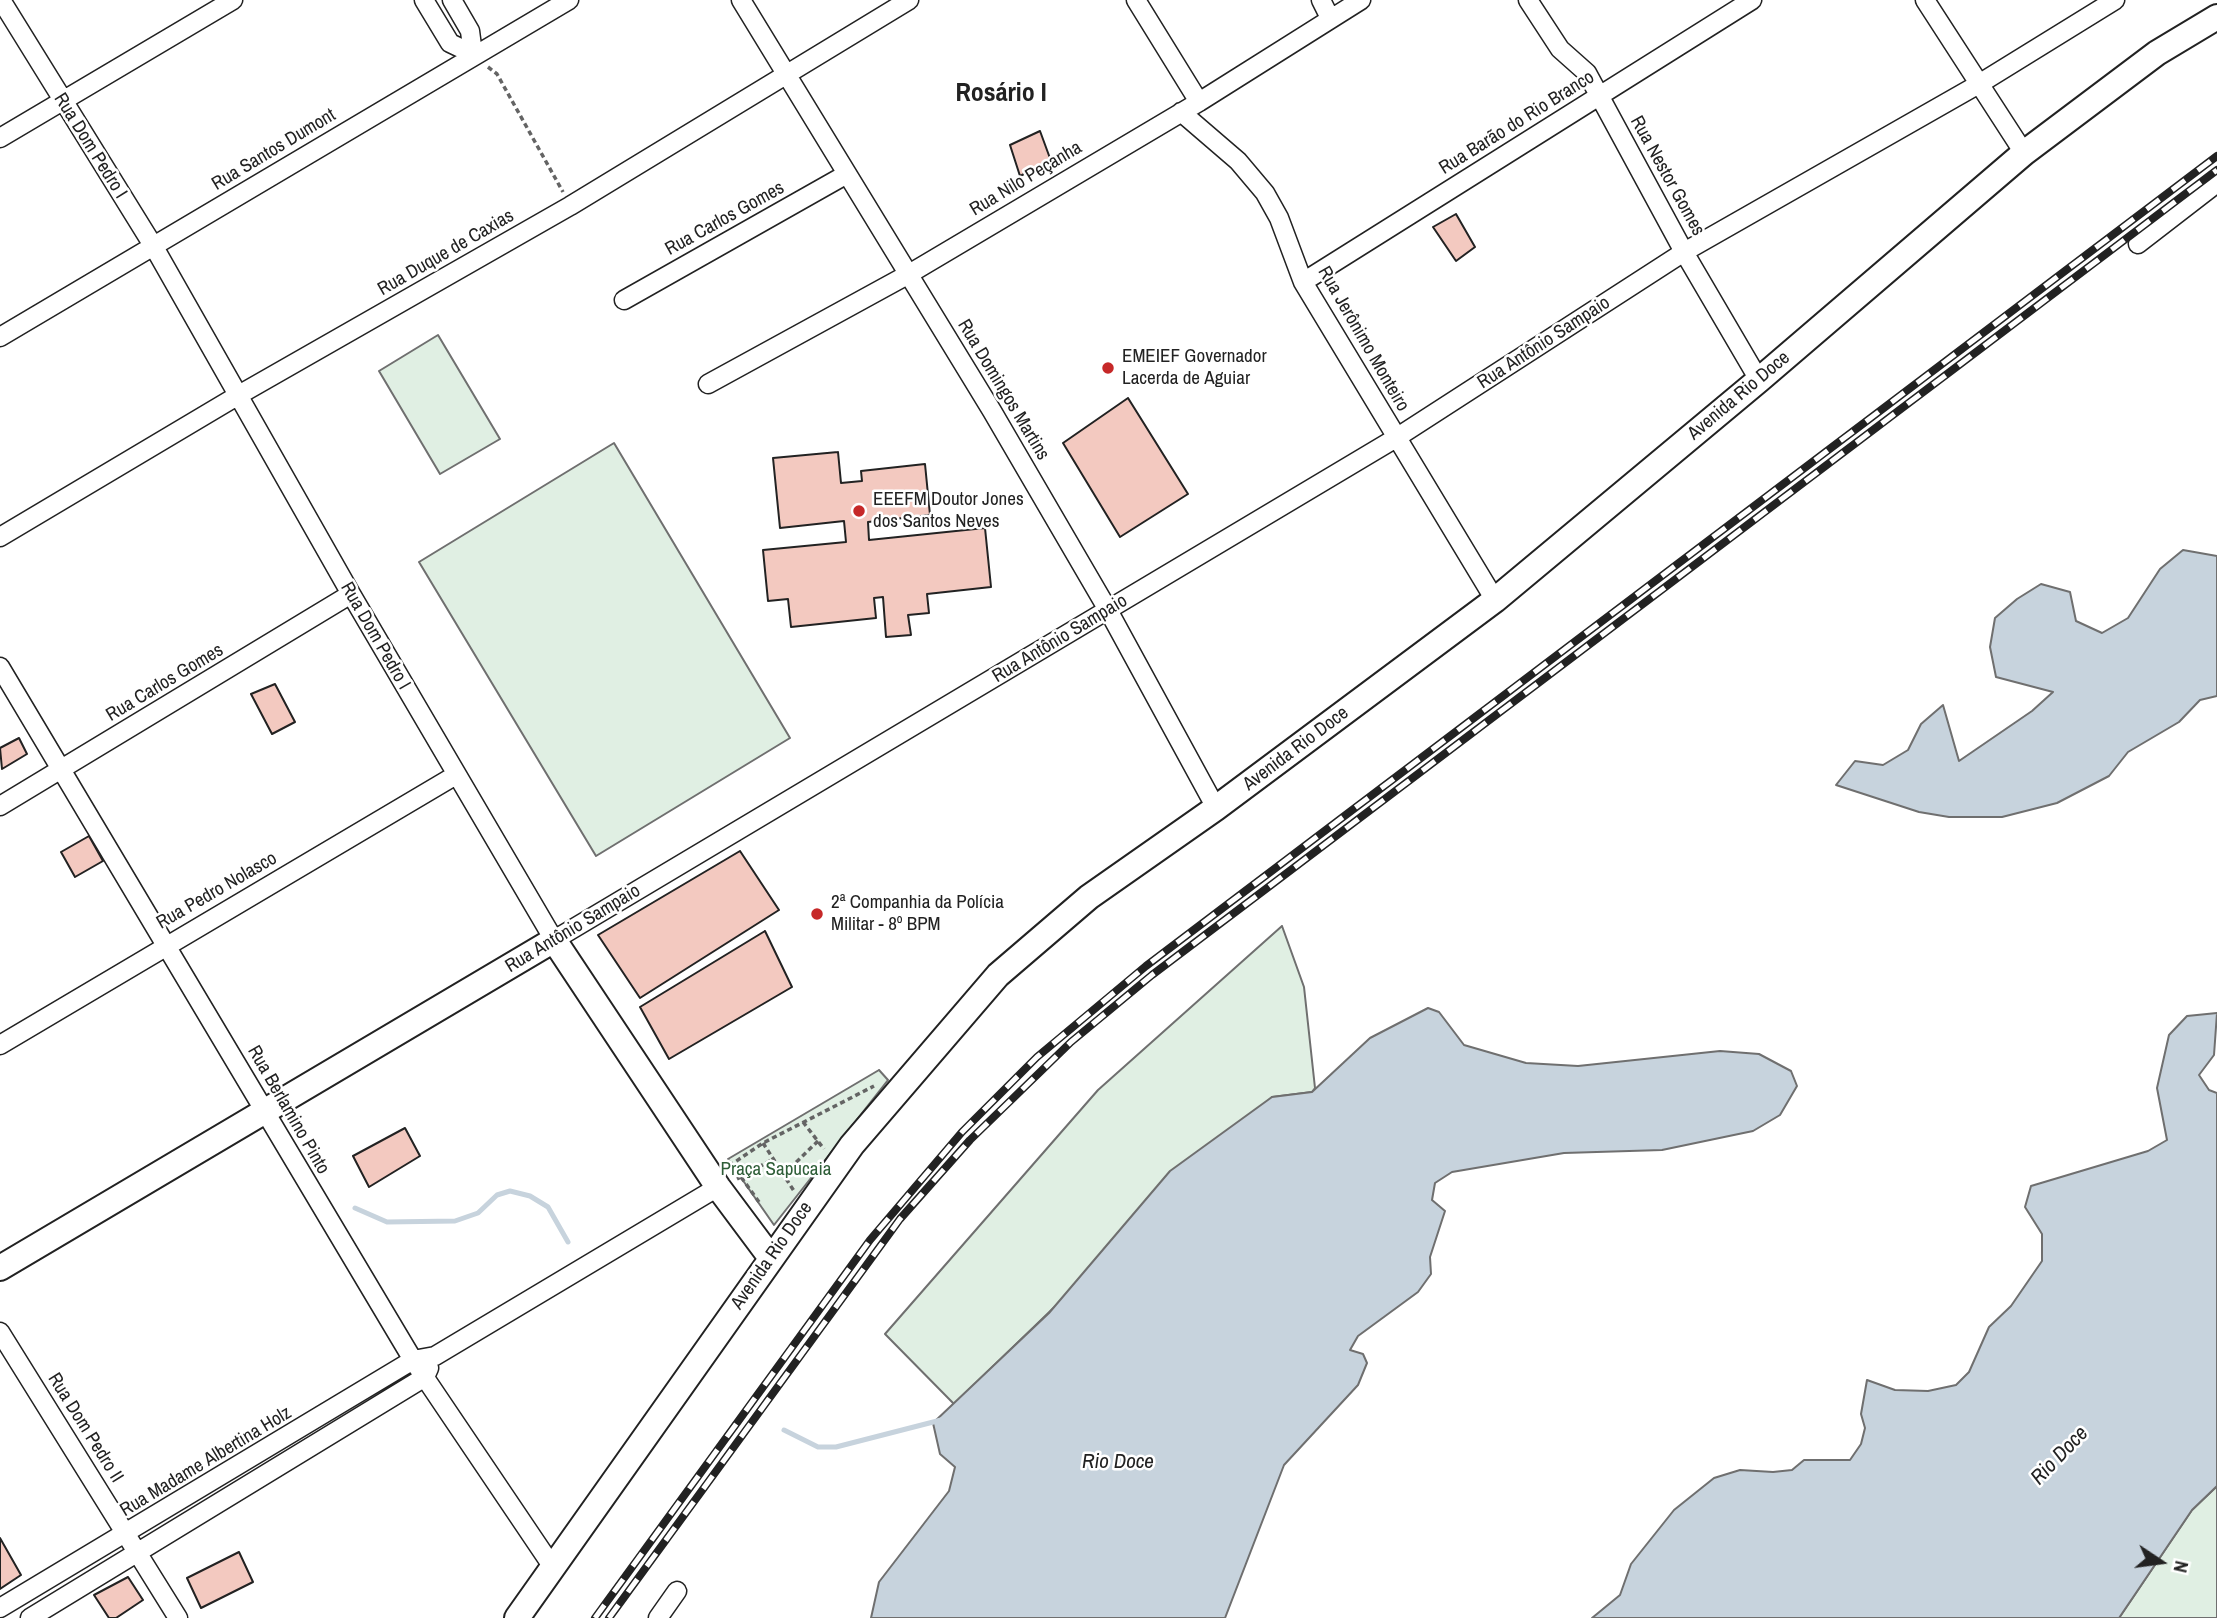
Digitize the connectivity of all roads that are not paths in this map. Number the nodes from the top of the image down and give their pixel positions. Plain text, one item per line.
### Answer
1 (1, 0) edge
2 (233, 0) edge
3 (424, 0) edge
4 (452, 0) edge
5 (569, 0) edge
6 (741, 0) edge
7 (909, 0) edge
8 (1136, 0) edge
9 (1321, 0) edge
10 (1361, 0) edge
11 (1528, 0) edge
12 (1752, 0) edge
13 (1925, 0) edge
14 (2115, 0) edge
15 (2217, 16) edge
16 (1330, 18) junction
17 (473, 54) junction
18 (784, 74) junction
19 (1979, 84) junction
20 (1600, 96) junction
21 (60, 100) junction
22 (1199, 102) junction
23 (1181, 113) junction
24 (0, 138) edge
25 (2024, 153) junction
26 (847, 174) junction
27 (2217, 183) edge
28 (2138, 244) dead end
29 (154, 247) junction
30 (1684, 252) junction
31 (909, 274) junction
32 (1303, 282) junction
33 (624, 300) dead end
34 (0, 337) edge
35 (1759, 380) junction
36 (708, 384) dead end
37 (237, 396) junction
38 (1396, 438) junction
39 (0, 537) edge
40 (351, 594) junction
41 (1495, 600) junction
42 (1108, 610) junction
43 (0, 667) edge
44 (63, 770) junction
45 (456, 775) junction
46 (0, 806) edge
47 (1216, 808) junction
48 (554, 940) junction
49 (168, 944) junction
50 (0, 1045) edge
51 (264, 1113) junction
52 (718, 1187) junction
53 (771, 1258) junction
54 (0, 1268) edge
55 (0, 1332) edge
56 (435, 1356) junction
57 (413, 1360) junction
58 (425, 1377) junction
59 (127, 1534) junction
60 (139, 1552) junction
61 (552, 1566) junction
62 (677, 1591) dead end
63 (0, 1608) edge
64 (30, 1618) edge
65 (178, 1618) edge
66 (517, 1618) edge
67 (658, 1618) edge

1 - 21 street, Rua Dom Pedro I
2 - 21 street
3 - 17 street
4 - 17 street
5 - 17 street, Rua Santos Dumont
6 - 18 street, Rua Domingos Martins
7 - 18 street, Rua Duque de Caxias
8 - 22 street
9 - 16 street
10 - 16 street, Rua Nilo Peçanha
11 - 20 street, Rua Nestor Gomes
12 - 20 street, Rua Barão do Rio Branco
13 - 19 street
14 - 19 street, Rua Antônio Sampaio
15 - 25 street, Avenida Rio Doce
16 - 22 street, Rua Nilo Peçanha
17 - 29 street, Rua Santos Dumont
18 - 26 street, Rua Domingos Martins
18 - 37 street, Rua Duque de Caxias
19 - 25 street
19 - 30 street, Rua Antônio Sampaio
20 - 30 street, Rua Nestor Gomes
20 - 32 street, Rua Barão do Rio Branco
21 - 24 street
21 - 29 street, Rua Dom Pedro I
22 - 23 street, Rua Nilo Peçanha
23 - 31 street, Rua Nilo Peçanha
23 - 32 street, Rua Jerônimo Monteiro
25 - 35 street, Avenida Rio Doce
26 - 31 street, Rua Domingos Martins
26 - 33 street, Rua Carlos Gomes
27 - 28 street
29 - 34 street, Rua Santos Dumont
29 - 37 street, Rua Dom Pedro I
30 - 35 street, Rua Nestor Gomes
30 - 38 street, Rua Antônio Sampaio
31 - 36 street, Rua Nilo Peçanha
31 - 42 street, Rua Domingos Martins
32 - 38 street, Rua Jerônimo Monteiro
35 - 41 street, Avenida Rio Doce
37 - 39 street, Rua Duque de Caxias
37 - 40 street, Rua Dom Pedro I
38 - 41 street, Rua Jerônimo Monteiro
38 - 42 street, Rua Antônio Sampaio
40 - 44 street, Rua Carlos Gomes
40 - 45 street, Rua Dom Pedro I
41 - 47 street, Avenida Rio Doce
42 - 47 street, Rua Domingos Martins
42 - 48 street, Rua Antônio Sampaio
43 - 44 street, Rua Berlamino Pinto
44 - 46 street, Rua Carlos Gomes
44 - 49 street, Rua Berlamino Pinto
45 - 48 street, Rua Dom Pedro I
45 - 49 street, Rua Pedro Nolasco
47 - 53 street, Avenida Rio Doce
48 - 51 street, Rua Antônio Sampaio
48 - 52 street, Rua Dom Pedro I
49 - 50 street, Rua Pedro Nolasco
49 - 51 street, Rua Berlamino Pinto
51 - 54 street, Rua Antônio Sampaio
51 - 57 street, Rua Berlamino Pinto
52 - 53 street, Rua Dom Pedro I
52 - 56 street, Rua Madame Albertina Holz
53 - 61 street, Avenida Rio Doce
55 - 59 street, Rua Dom Pedro II
56 - 57 street, Rua Madame Albertina Holz
56 - 58 street
57 - 58 street, Rua Berlamino Pinto
57 - 59 street, Rua Madame Albertina Holz
58 - 60 street
58 - 61 street, Rua Berlamino Pinto
59 - 60 street, Rua Dom Pedro II
59 - 63 street, Rua Madame Albertina Holz
60 - 64 street
60 - 65 street, Rua Dom Pedro II
61 - 66 street, Avenida Rio Doce
62 - 67 street

